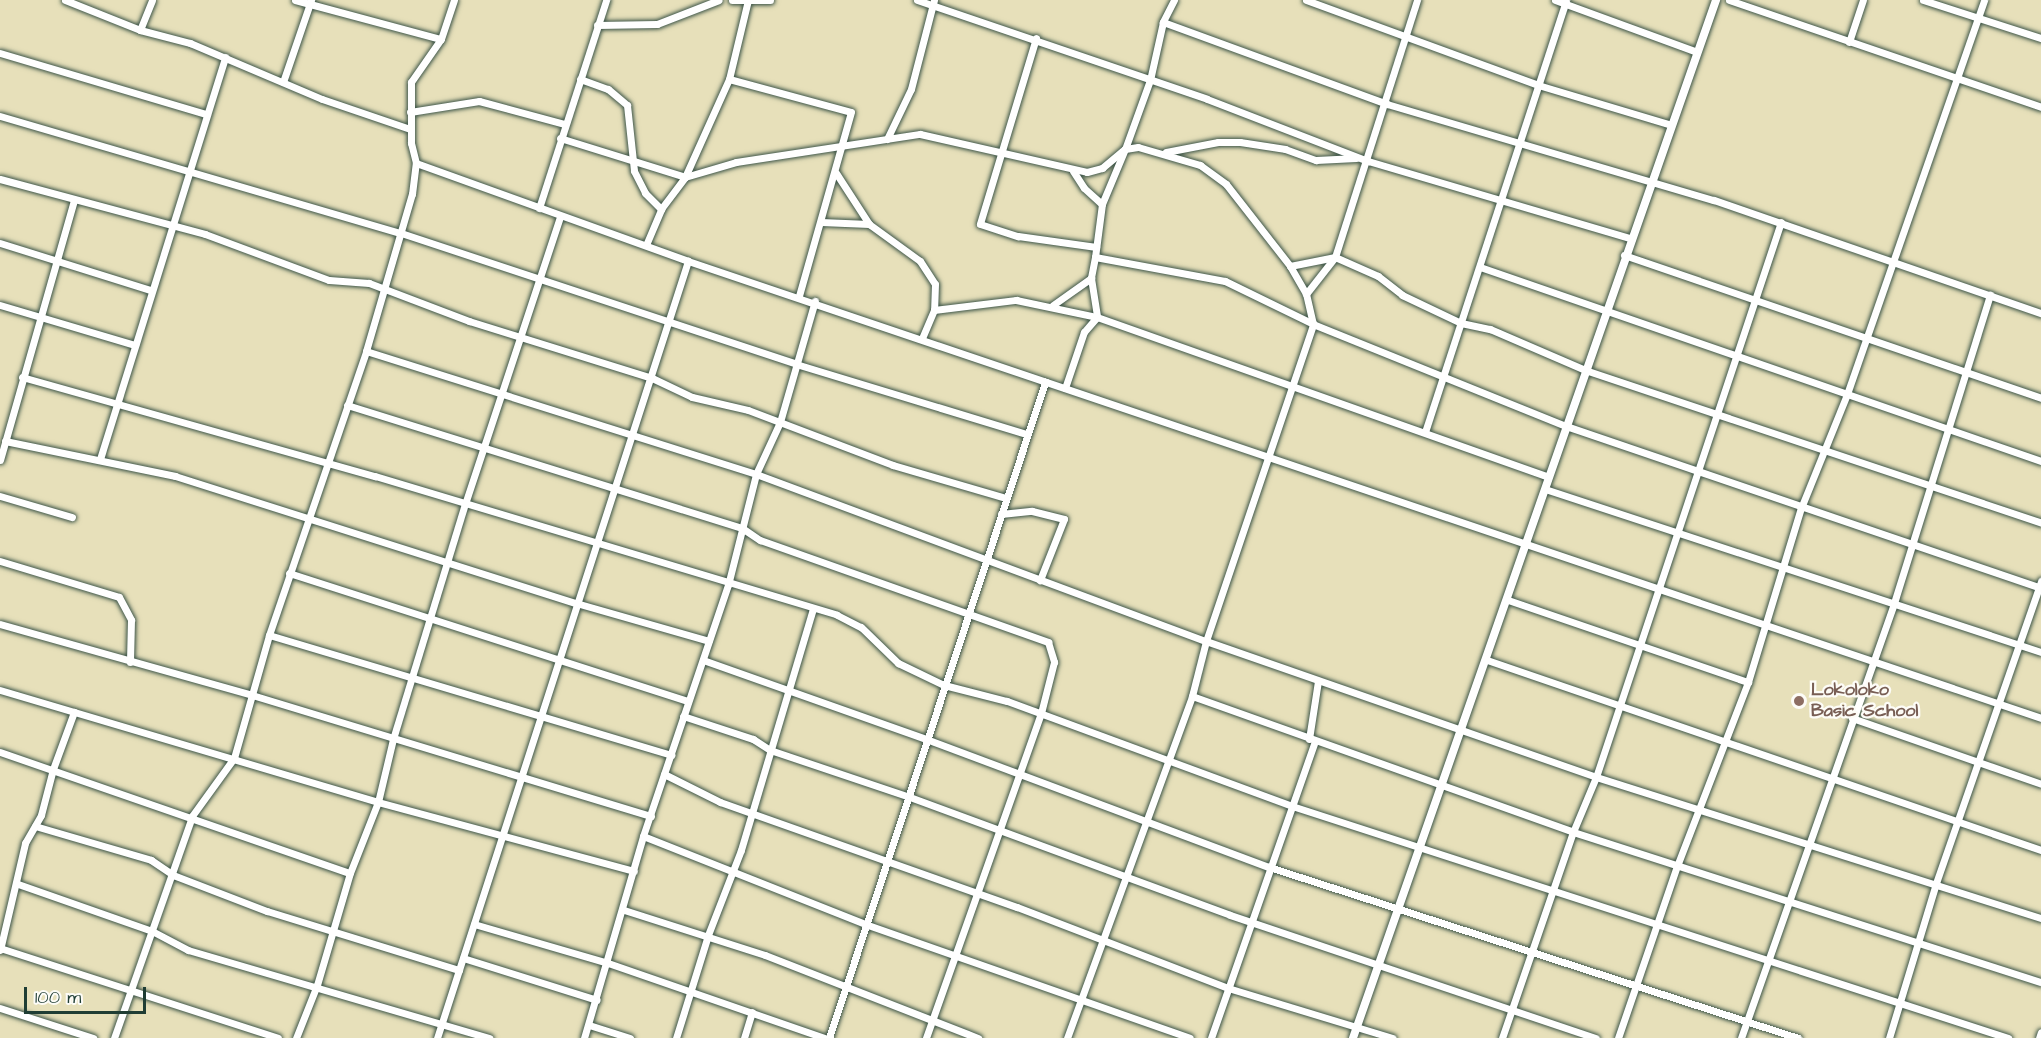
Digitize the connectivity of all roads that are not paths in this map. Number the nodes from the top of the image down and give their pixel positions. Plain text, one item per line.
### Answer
1 (65, 0) edge
2 (152, 0) edge
3 (295, 0) edge
4 (454, 0) edge
5 (606, 0) edge
6 (719, 0) edge
7 (732, 0) edge
8 (770, 0) edge
9 (917, 0) edge
10 (1174, 0) edge
11 (1306, 0) edge
12 (1417, 0) edge
13 (1555, 0) edge
14 (1716, 0) edge
15 (1729, 0) edge
16 (1863, 0) edge
17 (1923, 0) edge
18 (1984, 0) edge
19 (748, 1) edge
20 (934, 2) edge
21 (1565, 2) edge
22 (310, 3) edge
23 (1979, 17) junction
24 (1163, 22) junction
25 (597, 25) junction
26 (140, 30) junction
27 (1406, 37) junction
28 (1036, 38) junction
29 (2041, 38) edge
30 (441, 39) junction
31 (1849, 42) junction
32 (1697, 52) junction
33 (0, 53) edge
34 (225, 57) junction
35 (1959, 77) junction
36 (580, 79) junction
37 (729, 79) junction
38 (1150, 80) junction
39 (283, 82) junction
40 (1538, 85) junction
41 (1387, 104) junction
42 (2041, 107) edge
43 (410, 112) junction
44 (206, 114) junction
45 (0, 116) edge
46 (564, 124) junction
47 (1671, 125) junction
48 (410, 129) junction
49 (560, 138) junction
50 (887, 139) junction
51 (1518, 144) junction
52 (844, 148) junction
53 (1125, 149) junction
54 (1002, 151) junction
55 (1164, 152) junction
56 (1359, 157) junction
57 (1368, 160) junction
58 (631, 161) junction
59 (416, 163) junction
60 (189, 171) junction
61 (1073, 171) junction
62 (836, 173) junction
63 (685, 177) junction
64 (0, 179) edge
65 (1650, 182) junction
66 (74, 200) junction
67 (1498, 202) junction
68 (1102, 204) junction
69 (539, 208) junction
70 (661, 209) junction
71 (560, 216) junction
72 (821, 222) junction
73 (1781, 222) junction
74 (868, 224) junction
75 (173, 226) junction
76 (400, 233) junction
77 (1630, 238) junction
78 (0, 243) edge
79 (646, 245) junction
80 (1096, 247) junction
81 (1624, 255) junction
82 (1095, 257) junction
83 (1335, 257) junction
84 (58, 260) junction
85 (1891, 260) junction
86 (688, 261) junction
87 (1290, 266) junction
88 (1480, 267) junction
89 (539, 276) junction
90 (1091, 278) junction
91 (150, 290) junction
92 (384, 292) junction
93 (1306, 294) junction
94 (1990, 295) junction
95 (799, 296) junction
96 (1754, 300) junction
97 (815, 301) junction
98 (0, 305) edge
99 (1053, 306) junction
100 (934, 310) junction
101 (1604, 313) junction
102 (2041, 313) edge
103 (1097, 316) junction
104 (40, 318) junction
105 (670, 320) junction
106 (1461, 323) junction
107 (1313, 324) junction
108 (521, 336) junction
109 (1865, 336) junction
110 (922, 338) junction
111 (135, 345) junction
112 (366, 351) junction
113 (1737, 357) junction
114 (796, 364) junction
115 (1585, 370) junction
116 (1965, 370) junction
117 (22, 377) junction
118 (1444, 377) junction
119 (652, 378) junction
120 (1045, 382) junction
121 (1291, 387) junction
122 (1065, 388) junction
123 (502, 392) junction
124 (1847, 394) junction
125 (2041, 398) edge
126 (117, 402) junction
127 (347, 405) junction
128 (1720, 414) junction
129 (780, 422) junction
130 (1566, 426) junction
131 (1948, 429) junction
132 (1425, 432) junction
133 (634, 433) junction
134 (1027, 434) junction
135 (5, 441) junction
136 (484, 448) junction
137 (1822, 451) junction
138 (1268, 455) junction
139 (100, 459) junction
140 (0, 460) edge
141 (2041, 462) edge
142 (328, 465) junction
143 (1698, 472) junction
144 (756, 474) junction
145 (1548, 477) junction
146 (1933, 485) junction
147 (615, 489) junction
148 (1545, 489) junction
149 (0, 496) edge
150 (1006, 498) junction
151 (465, 504) junction
152 (1801, 508) junction
153 (1000, 514) junction
154 (72, 516) dead end
155 (309, 518) junction
156 (2041, 523) edge
157 (742, 528) junction
158 (1678, 530) junction
159 (597, 544) junction
160 (1527, 544) junction
161 (1912, 545) junction
162 (986, 557) junction
163 (0, 561) edge
164 (448, 563) junction
165 (1784, 565) junction
166 (289, 573) junction
167 (1040, 580) junction
168 (728, 585) junction
169 (2040, 585) edge
170 (1658, 589) junction
171 (1508, 600) junction
172 (576, 603) junction
173 (1894, 603) junction
174 (813, 609) junction
175 (968, 612) junction
176 (430, 621) junction
177 (0, 624) edge
178 (1767, 626) junction
179 (268, 635) junction
180 (709, 641) junction
181 (1206, 641) junction
182 (1639, 645) junction
183 (2020, 645) junction
184 (2041, 652) edge
185 (557, 658) junction
186 (1871, 658) junction
187 (703, 660) junction
188 (1487, 660) junction
189 (130, 662) junction
190 (414, 679) junction
191 (1318, 681) junction
192 (1748, 682) junction
193 (944, 685) junction
194 (0, 690) edge
195 (788, 690) junction
196 (252, 695) junction
197 (1192, 696) junction
198 (688, 701) junction
199 (1998, 704) junction
200 (1618, 705) junction
201 (74, 712) junction
202 (1041, 713) junction
203 (540, 716) junction
204 (683, 716) junction
205 (1852, 718) junction
206 (2041, 718) edge
207 (1464, 731) junction
208 (393, 739) junction
209 (927, 739) junction
210 (1312, 740) junction
211 (1725, 741) junction
212 (770, 750) junction
213 (0, 752) edge
214 (671, 756) junction
215 (234, 758) junction
216 (1167, 759) junction
217 (1979, 762) junction
218 (53, 769) junction
219 (664, 774) junction
220 (1018, 774) junction
221 (1596, 777) junction
222 (1833, 777) junction
223 (522, 778) junction
224 (2041, 784) edge
225 (1443, 785) junction
226 (908, 796) junction
227 (378, 802) junction
228 (1292, 806) junction
229 (1699, 808) junction
230 (753, 812) junction
231 (192, 816) junction
232 (651, 816) junction
233 (1144, 820) junction
234 (1959, 821) junction
235 (35, 826) junction
236 (999, 831) junction
237 (1573, 832) junction
238 (504, 834) junction
239 (643, 836) junction
240 (1808, 842) junction
241 (1420, 848) junction
242 (2041, 850) edge
243 (886, 861) junction
244 (1677, 866) junction
245 (1269, 867) junction
246 (634, 871) junction
247 (350, 873) junction
248 (173, 874) junction
249 (730, 874) junction
250 (1124, 878) junction
251 (18, 884) junction
252 (1936, 884) junction
253 (1553, 892) junction
254 (979, 894) junction
255 (1788, 900) junction
256 (1399, 909) junction
257 (624, 910) junction
258 (2041, 918) edge
259 (1251, 922) junction
260 (474, 924) junction
261 (865, 924) junction
262 (1658, 925) junction
263 (152, 931) junction
264 (334, 931) junction
265 (708, 935) junction
266 (1101, 940) junction
267 (1918, 940) junction
268 (0, 949) edge
269 (1532, 953) junction
270 (956, 954) junction
271 (463, 958) junction
272 (1767, 962) junction
273 (608, 963) junction
274 (1378, 967) junction
275 (459, 970) junction
276 (2041, 982) edge
277 (317, 985) junction
278 (845, 988) junction
279 (1228, 988) junction
280 (1635, 988) junction
281 (132, 990) junction
282 (690, 990) junction
283 (1080, 999) junction
284 (597, 1000) junction
285 (1898, 1003) junction
286 (0, 1008) edge
287 (1512, 1011) junction
288 (752, 1012) junction
289 (931, 1021) junction
290 (1746, 1022) junction
291 (441, 1023) junction
292 (589, 1025) junction
293 (1357, 1028) junction
294 (2041, 1032) edge
295 (93, 1038) edge
296 (114, 1038) edge
297 (278, 1038) edge
298 (296, 1038) edge
299 (437, 1038) edge
300 (489, 1038) edge
301 (584, 1038) edge
302 (630, 1038) edge
303 (676, 1038) edge
304 (744, 1038) edge
305 (827, 1038) edge
306 (926, 1038) edge
307 (978, 1038) edge
308 (1067, 1038) edge
309 (1190, 1038) edge
310 (1211, 1038) edge
311 (1353, 1038) edge
312 (1393, 1038) edge
313 (1502, 1038) edge
314 (1596, 1038) edge
315 (1618, 1038) edge
316 (1741, 1038) edge
317 (1798, 1038) edge
318 (1889, 1038) edge
319 (2008, 1038) edge
320 (2039, 1038) edge

1 - 26 street
2 - 26 street
3 - 22 street
4 - 30 street
5 - 25 street
6 - 25 street
7 - 19 street
8 - 19 street
9 - 20 street
10 - 24 street
11 - 27 street
12 - 27 street
13 - 21 street
14 - 32 street
15 - 31 street
16 - 31 street
17 - 23 street
18 - 23 street
19 - 37 street
20 - 28 street
20 - 50 street
21 - 32 street
21 - 40 street
22 - 30 street
22 - 39 street
23 - 29 street
23 - 35 street
24 - 38 street
24 - 41 street
25 - 36 street
26 - 34 street
27 - 40 street
27 - 41 street
28 - 38 street
28 - 54 street
30 - 43 street
31 - 35 street
32 - 47 street
33 - 44 street
34 - 39 street
34 - 44 street
35 - 42 street
35 - 85 street
36 - 46 street
36 - 58 street
37 - 52 street
37 - 63 street
38 - 53 street
38 - 56 street
39 - 48 street
40 - 47 street
40 - 51 street
41 - 51 street
41 - 57 street
43 - 46 street
43 - 48 street
44 - 60 street
45 - 60 street
46 - 49 street
47 - 65 street
48 - 59 street
49 - 58 street
49 - 69 street
50 - 52 street
50 - 54 street
51 - 65 street
51 - 67 street
52 - 62 street
52 - 63 street
53 - 55 street
53 - 61 street
53 - 68 street
54 - 61 street
54 - 80 street
55 - 56 street
55 - 87 street
56 - 57 street
57 - 67 street
57 - 83 street
58 - 63 street
58 - 70 street
59 - 69 street
59 - 76 street
60 - 75 street
60 - 76 street
61 - 68 street
62 - 72 street
62 - 74 street
63 - 70 street
64 - 66 street
65 - 73 street
65 - 77 street
66 - 75 street
66 - 84 street
67 - 77 street
67 - 88 street
68 - 80 street
69 - 71 street
70 - 79 street
71 - 79 street
71 - 89 street
72 - 74 street
72 - 95 street
73 - 85 street
73 - 96 street
74 - 100 street
75 - 91 street
75 - 92 street
76 - 89 street
76 - 92 street
77 - 81 street
78 - 84 street
79 - 86 street
80 - 82 street
81 - 96 street
81 - 101 street
82 - 90 street
82 - 107 street
83 - 87 street
83 - 93 street
83 - 106 street
84 - 91 street
84 - 104 street
85 - 94 street
85 - 109 street
86 - 95 street
86 - 105 street
87 - 93 street
88 - 101 street
88 - 106 street
89 - 105 street
89 - 108 street
90 - 99 street
90 - 103 street
91 - 111 street
92 - 108 street
92 - 112 street
93 - 107 street
94 - 102 street
94 - 116 street
95 - 97 street
96 - 109 street
96 - 113 street
97 - 110 street
97 - 114 street
98 - 104 street
99 - 100 street
99 - 103 street
100 - 110 street
101 - 113 street
101 - 115 street
103 - 121 street
103 - 122 street
104 - 111 street
104 - 117 street
105 - 114 street
105 - 119 street
106 - 115 street
106 - 118 street
107 - 118 street
107 - 121 street
108 - 119 street
108 - 123 street
109 - 116 street
109 - 124 street
110 - 120 street
111 - 126 street
112 - 123 street
112 - 127 street
113 - 124 street
113 - 128 street
114 - 129 street
114 - 134 street
115 - 128 street
115 - 130 street
116 - 125 street
116 - 131 street
117 - 126 street
117 - 135 street
118 - 130 street
118 - 132 street
119 - 129 street
119 - 133 street
120 - 122 street
120 - 134 street
121 - 132 street
121 - 138 street
122 - 138 street
123 - 133 street
123 - 136 street
124 - 131 street
124 - 137 street
126 - 139 street
126 - 142 street
127 - 136 street
127 - 142 street
128 - 137 street
128 - 143 street
129 - 144 street
129 - 150 street
130 - 143 street
130 - 145 street
131 - 141 street
131 - 146 street
132 - 145 street
133 - 144 street
133 - 147 street
134 - 150 street
135 - 139 street
135 - 140 street
136 - 147 street
136 - 151 street
137 - 146 street
137 - 152 street
138 - 160 street
138 - 181 street
139 - 155 street
142 - 151 street
142 - 155 street
143 - 152 street
143 - 158 street
144 - 157 street
144 - 162 street
145 - 148 street
146 - 156 street
146 - 161 street
147 - 157 street
147 - 159 street
148 - 158 street
148 - 160 street
149 - 154 street
150 - 153 street
151 - 159 street
151 - 164 street
152 - 161 street
152 - 165 street
153 - 162 street
153 - 167 street
155 - 164 street
155 - 166 street
157 - 168 street
157 - 175 street
158 - 165 street
158 - 170 street
159 - 168 street
159 - 172 street
160 - 170 street
160 - 171 street
161 - 169 street
161 - 173 street
162 - 167 street
162 - 175 street
163 - 189 street
164 - 172 street
164 - 176 street
165 - 173 street
165 - 178 street
166 - 176 street
166 - 179 street
167 - 181 street
168 - 174 street
168 - 180 street
169 - 183 street
170 - 178 street
170 - 182 street
171 - 182 street
171 - 188 street
172 - 180 street
172 - 185 street
173 - 183 street
173 - 186 street
174 - 193 street
174 - 195 street
175 - 193 street
175 - 202 street
176 - 185 street
176 - 190 street
177 - 189 street
178 - 186 street
178 - 192 street
179 - 190 street
179 - 196 street
180 - 187 street
181 - 191 street
181 - 197 street
182 - 192 street
182 - 200 street
183 - 184 street
183 - 199 street
185 - 198 street
185 - 203 street
186 - 199 street
186 - 205 street
187 - 195 street
187 - 198 street
188 - 200 street
188 - 207 street
189 - 196 street
190 - 203 street
190 - 208 street
191 - 207 street
191 - 210 street
192 - 211 street
193 - 202 street
193 - 209 street
194 - 201 street
195 - 209 street
195 - 212 street
196 - 208 street
196 - 215 street
197 - 210 street
197 - 216 street
198 - 204 street
199 - 206 street
199 - 217 street
200 - 211 street
200 - 221 street
201 - 215 street
201 - 218 street
202 - 216 street
202 - 220 street
203 - 214 street
203 - 223 street
204 - 212 street
204 - 214 street
205 - 217 street
205 - 222 street
207 - 221 street
207 - 225 street
208 - 223 street
208 - 227 street
209 - 220 street
209 - 226 street
210 - 225 street
210 - 228 street
211 - 222 street
211 - 229 street
212 - 226 street
212 - 230 street
213 - 218 street
214 - 219 street
215 - 227 street
215 - 231 street
216 - 228 street
216 - 233 street
217 - 224 street
217 - 234 street
218 - 231 street
218 - 235 street
219 - 230 street
219 - 232 street
220 - 233 street
220 - 236 street
221 - 229 street
221 - 237 street
222 - 234 street
222 - 240 street
223 - 232 street
223 - 238 street
225 - 237 street
225 - 241 street
226 - 236 street
226 - 243 street
227 - 238 street
227 - 247 street
228 - 241 street
228 - 245 street
229 - 240 street
229 - 244 street
230 - 243 street
230 - 249 street
231 - 247 street
231 - 248 street
232 - 239 street
233 - 245 street
233 - 250 street
234 - 242 street
234 - 252 street
235 - 248 street
235 - 251 street
236 - 250 street
236 - 254 street
237 - 244 street
237 - 253 street
238 - 246 street
238 - 260 street
239 - 246 street
239 - 249 street
240 - 252 street
240 - 255 street
241 - 253 street
241 - 256 street
243 - 254 street
243 - 261 street
244 - 255 street
244 - 262 street
245 - 256 street
245 - 259 street
246 - 257 street
247 - 264 street
248 - 263 street
248 - 264 street
249 - 261 street
249 - 265 street
250 - 259 street
250 - 266 street
251 - 263 street
251 - 268 street
252 - 258 street
252 - 267 street
253 - 262 street
253 - 269 street
254 - 266 street
254 - 270 street
255 - 267 street
255 - 272 street
256 - 269 street
256 - 274 street
257 - 265 street
257 - 273 street
259 - 274 street
259 - 279 street
260 - 271 street
260 - 273 street
261 - 270 street
261 - 278 street
262 - 272 street
262 - 280 street
263 - 277 street
263 - 281 street
264 - 275 street
264 - 277 street
265 - 278 street
265 - 282 street
266 - 279 street
266 - 283 street
267 - 276 street
267 - 285 street
268 - 281 street
269 - 280 street
269 - 287 street
270 - 283 street
270 - 289 street
271 - 275 street
271 - 284 street
272 - 285 street
272 - 290 street
273 - 282 street
273 - 284 street
274 - 287 street
274 - 293 street
275 - 291 street
277 - 291 street
277 - 298 street
278 - 289 street
278 - 305 street
279 - 293 street
279 - 310 street
280 - 290 street
280 - 315 street
281 - 296 street
281 - 297 street
282 - 288 street
282 - 303 street
283 - 308 street
283 - 309 street
284 - 292 street
285 - 318 street
285 - 319 street
286 - 295 street
287 - 313 street
287 - 314 street
288 - 304 street
288 - 305 street
289 - 306 street
289 - 307 street
290 - 316 street
290 - 317 street
291 - 299 street
291 - 300 street
292 - 301 street
292 - 302 street
293 - 311 street
293 - 312 street
294 - 320 street

